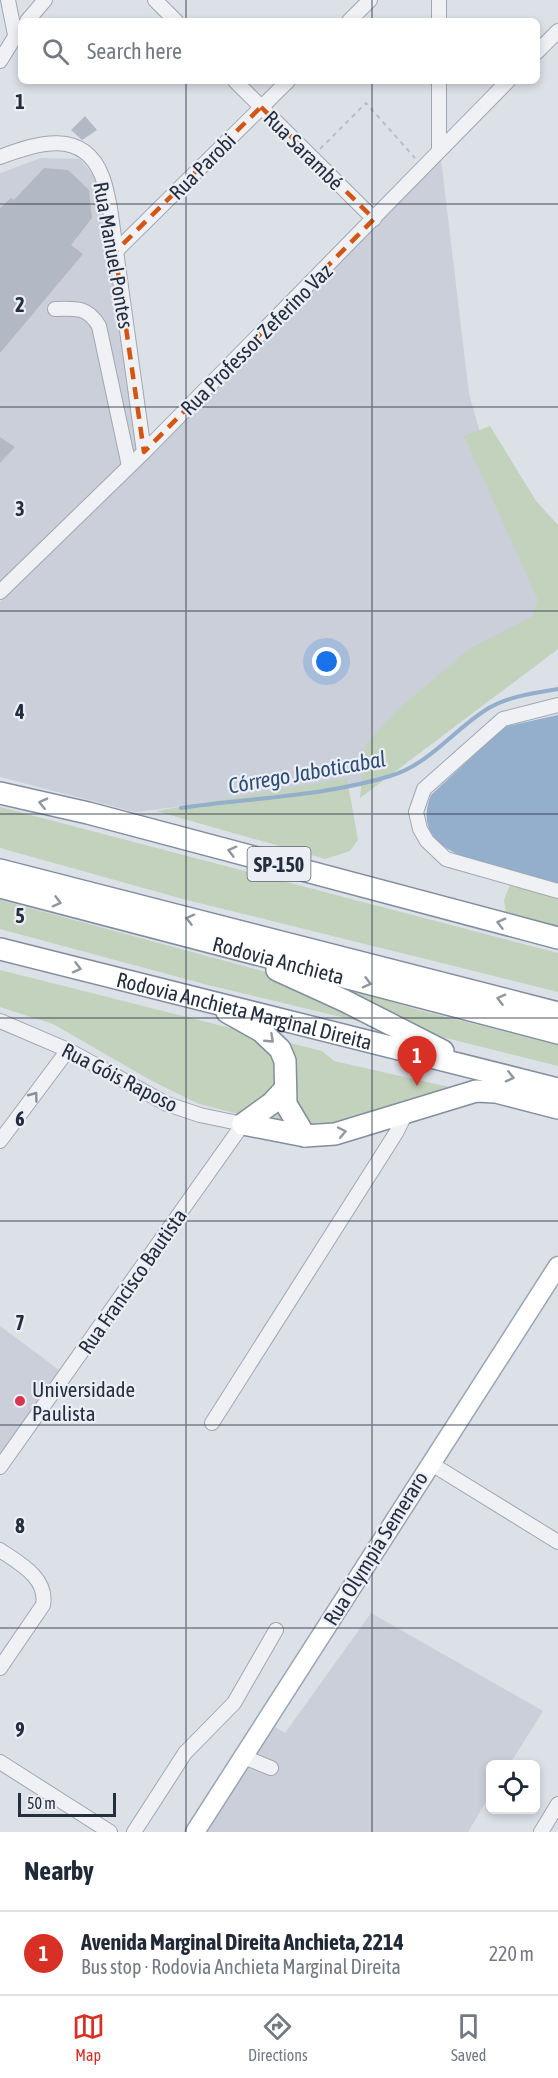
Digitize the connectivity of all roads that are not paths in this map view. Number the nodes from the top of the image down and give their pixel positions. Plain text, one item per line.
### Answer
1 (8, 0) edge
2 (45, 0) edge
3 (155, 0) edge
4 (370, 0) edge
5 (439, 0) edge
6 (30, 18) edge
7 (173, 18) edge
8 (352, 18) edge
9 (439, 18) edge
10 (18, 31) edge
11 (558, 31) edge
12 (540, 49) edge
13 (0, 61) edge
14 (238, 84) edge
15 (285, 84) edge
16 (439, 84) edge
17 (505, 84) edge
18 (261, 107) junction
19 (439, 151) junction
20 (0, 157) edge
21 (374, 219) junction
22 (115, 252) junction
23 (55, 309) dead end
24 (144, 452) junction
25 (129, 466) junction
26 (0, 592) edge
27 (558, 705) edge
28 (0, 793) edge
29 (0, 870) edge
30 (0, 887) edge
31 (558, 891) edge
32 (558, 938) edge
33 (207, 941) junction
34 (0, 949) edge
35 (202, 999) junction
36 (558, 1013) edge
37 (0, 1020) edge
38 (558, 1033) edge
39 (68, 1050) junction
40 (478, 1069) junction
41 (285, 1089) junction
42 (558, 1089) edge
43 (558, 1108) edge
44 (405, 1115) junction
45 (243, 1124) junction
46 (305, 1136) junction
47 (0, 1141) edge
48 (558, 1266) edge
49 (212, 1423) dead end
50 (429, 1463) junction
51 (0, 1467) edge
52 (558, 1542) edge
53 (0, 1550) edge
54 (276, 1630) dead end
55 (0, 1668) edge
56 (244, 1757) junction
57 (0, 1762) edge
58 (271, 1768) dead end
59 (558, 1804) edge
60 (110, 1832) edge
61 (134, 1832) edge
62 (195, 1832) edge
63 (541, 1832) edge

1 - 10 street
2 - 6 street
3 - 7 street
4 - 8 street
5 - 9 street
10 - 13 street
11 - 12 street
14 - 18 street, Rua Sarambé
15 - 18 street, Rua Parobi
16 - 19 street
17 - 19 street, Rua Professor Zeferino Vaz
18 - 21 street, Rua Sarambé
18 - 22 street, Rua Parobi
19 - 21 street, Rua Professor Zeferino Vaz
20 - 22 street, Rua Manuel Pontes
21 - 24 street, Rua Professor Zeferino Vaz
22 - 24 street, Rua Manuel Pontes
23 - 25 street
24 - 25 street, Rua Professor Zeferino Vaz
25 - 26 street, Rua Professor Zeferino Vaz
27 - 31 street
32 -> 28 highway, SP-150
36 -> 29 highway, Rodovia Anchieta
30 -> 33 highway, Rodovia Anchieta
33 -> 38 highway, Rodovia Anchieta
33 - 40 highway
34 -> 35 highway, Rodovia Anchieta Marginal Direita
35 - 40 highway, Rodovia Anchieta Marginal Direita
35 -> 41 highway
37 - 39 street, Rua Góis Raposo
39 - 45 street, Rua Góis Raposo
47 -> 39 street
40 -> 42 highway, Rodovia Anchieta Marginal Direita
41 - 45 highway
41 - 46 highway
43 - 44 highway
46 -> 44 highway
44 - 49 street
45 - 46 highway
45 - 51 street, Rua Francisco Bautista
48 - 50 main road, Rua Olympia Semeraro
50 - 52 street
50 - 56 main road, Rua Olympia Semeraro
53 - 55 street
54 - 61 street
56 - 58 street
56 - 62 main road, Rua Olympia Semeraro
57 - 60 street
59 - 63 street

